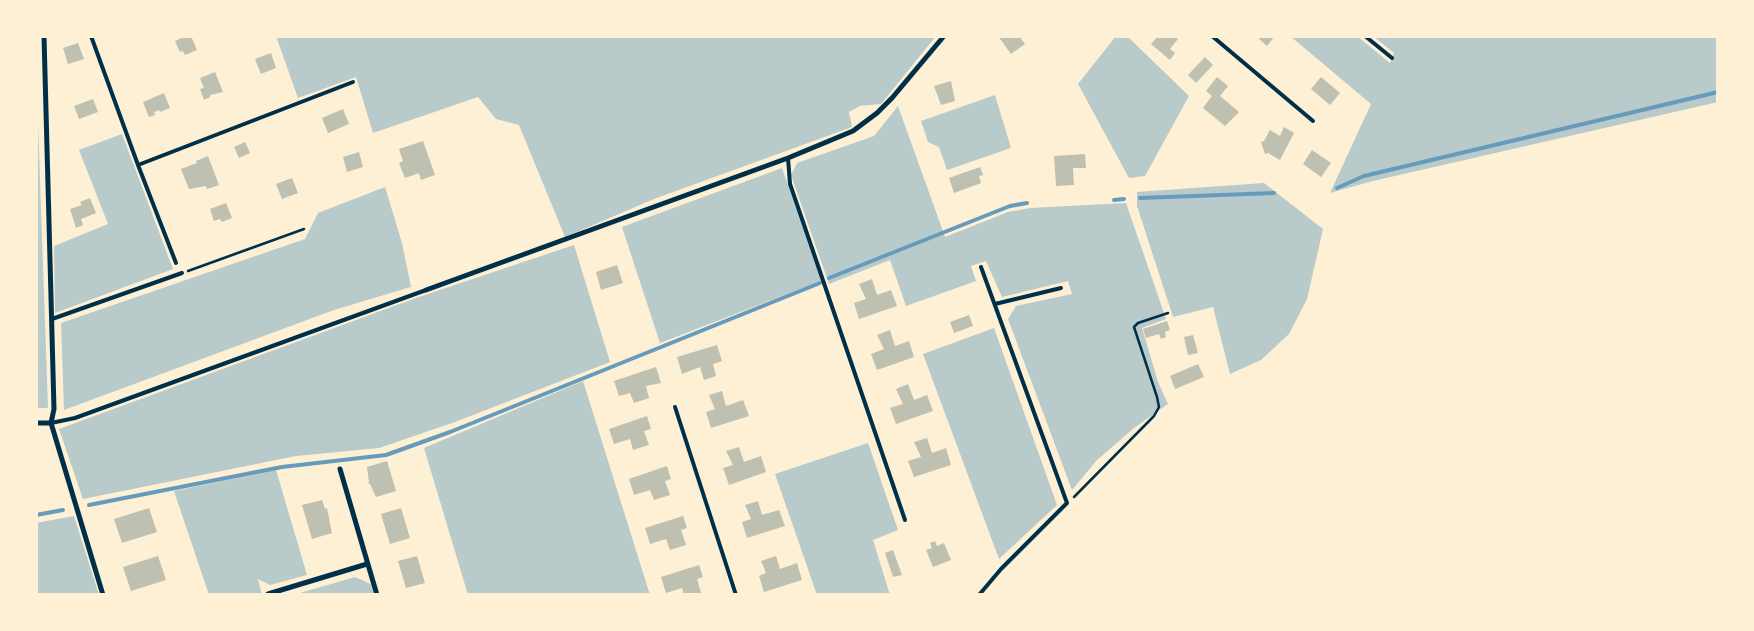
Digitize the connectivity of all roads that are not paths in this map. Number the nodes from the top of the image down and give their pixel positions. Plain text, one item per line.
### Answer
1 (44, 36) edge
2 (91, 36) edge
3 (944, 36) edge
4 (1212, 36) edge
5 (1365, 36) edge
6 (1392, 58) dead end
7 (353, 82) dead end
8 (1313, 120) dead end
9 (788, 158) junction
10 (138, 165) junction
11 (176, 263) dead end
12 (981, 268) dead end
13 (182, 273) road end
14 (1062, 288) dead end
15 (426, 290) joint
16 (995, 304) junction
17 (52, 319) junction
18 (675, 407) dead end
19 (36, 423) edge
20 (51, 423) junction
21 (340, 469) dead end
22 (906, 520) dead end
23 (367, 564) junction
24 (268, 594) edge
25 (103, 595) edge
26 (377, 595) edge
27 (736, 595) edge
28 (979, 595) edge

1 - 17 street
2 - 10 lane
3 - 9 street
4 - 8 lane
5 - 6 lane
7 - 10 lane
9 - 15 street
9 - 22 lane
10 - 11 lane
12 - 16 lane
13 - 17 lane
14 - 16 lane
15 - 20 lane
16 - 28 lane
17 - 20 street
18 - 27 lane
19 - 20 street
20 - 25 street
21 - 23 street
23 - 24 street
23 - 26 street

